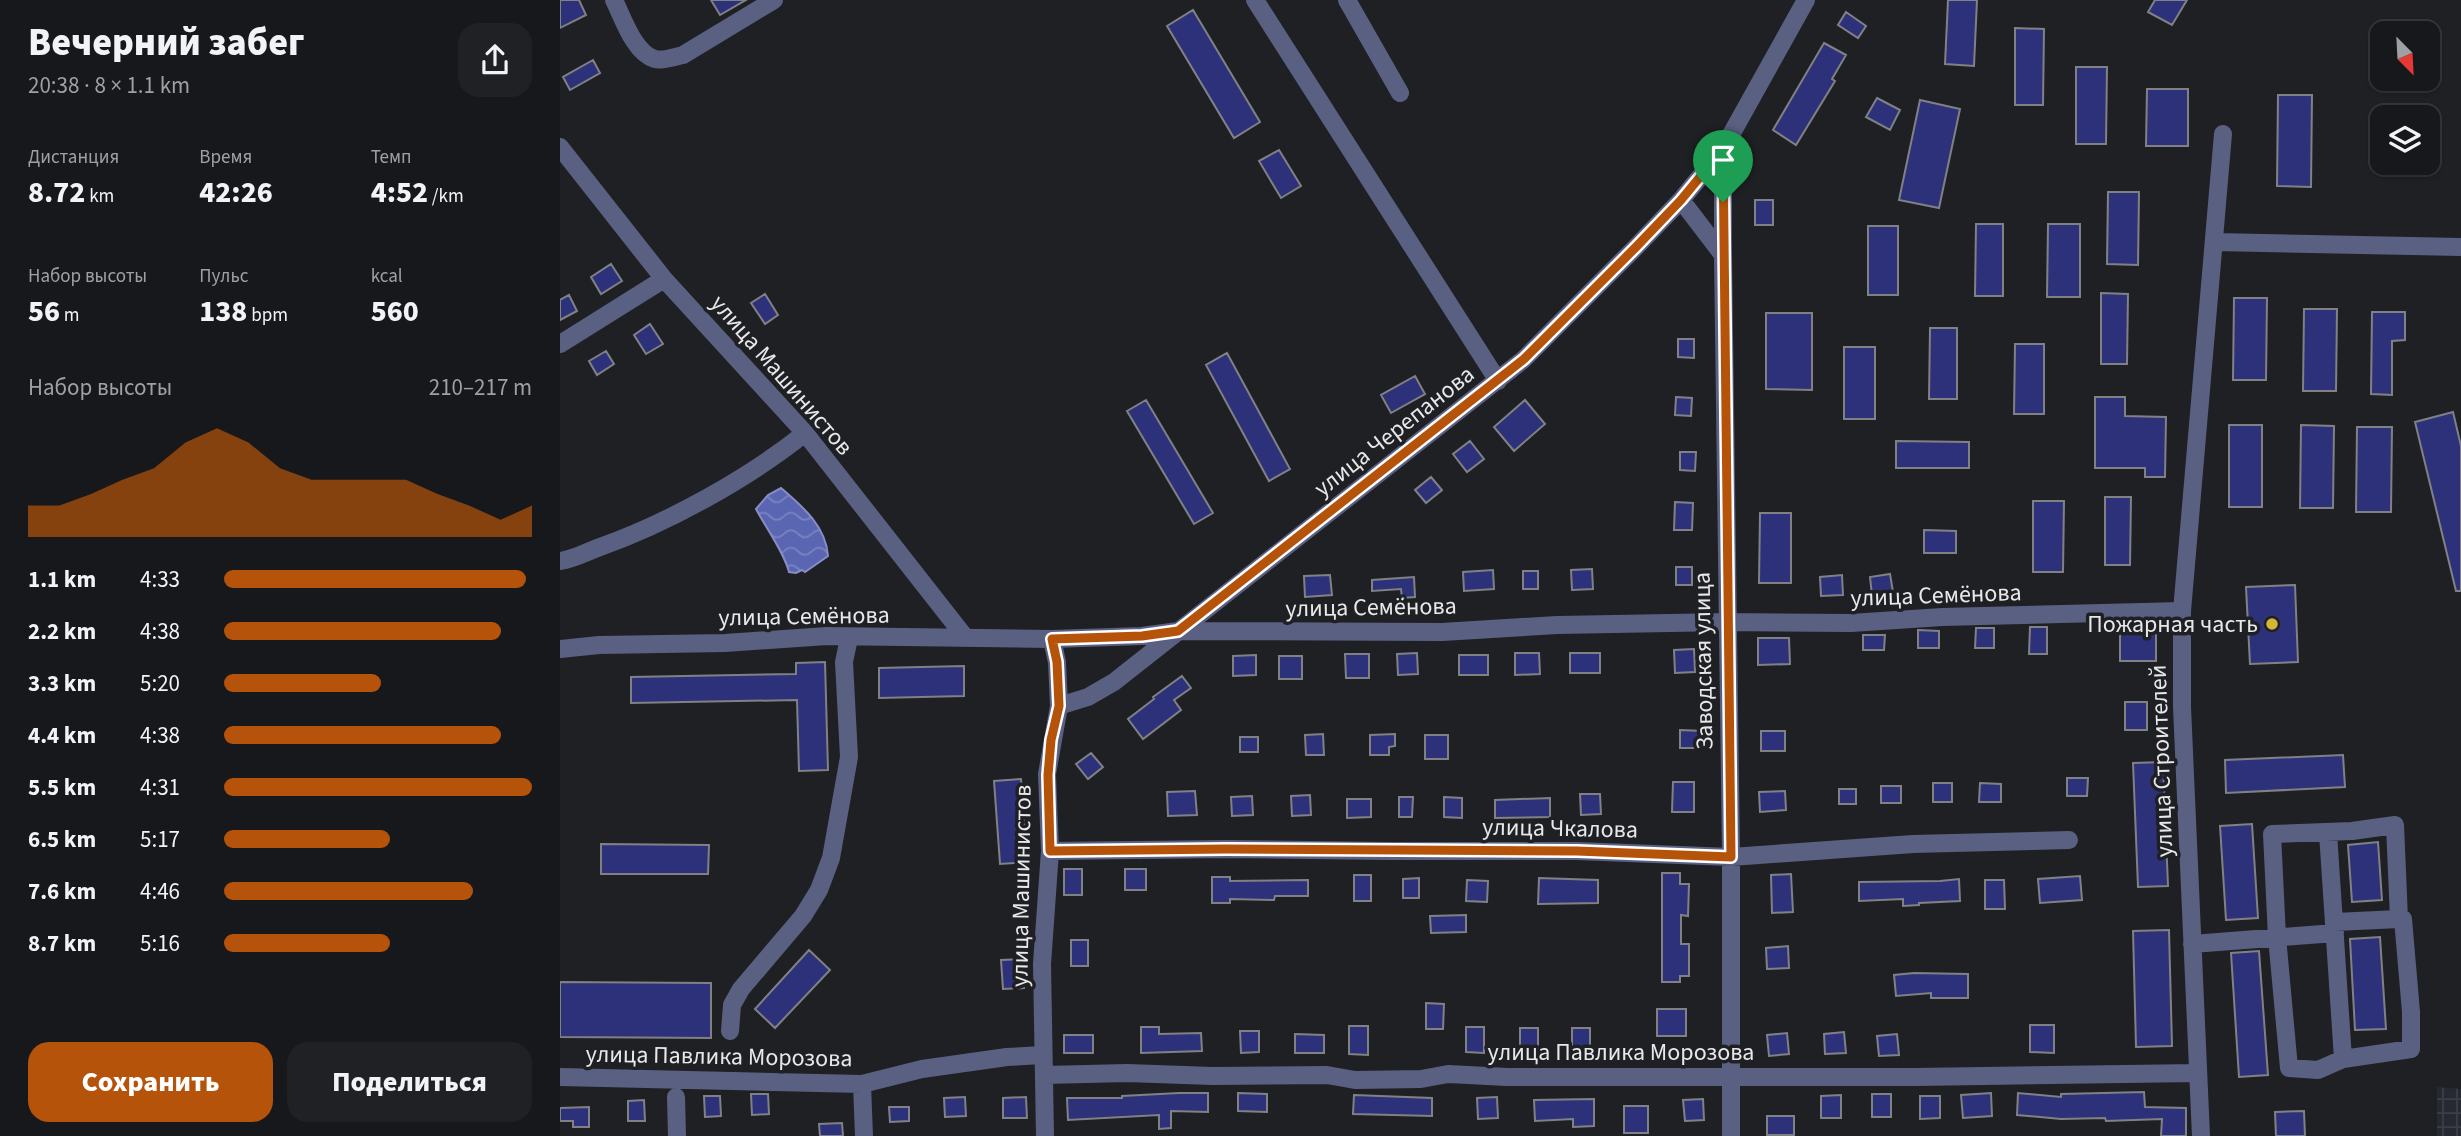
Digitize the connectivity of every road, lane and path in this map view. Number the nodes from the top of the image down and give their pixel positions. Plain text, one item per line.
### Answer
1 (614, 0) edge
2 (774, 0) edge
3 (1255, 0) edge
4 (1347, 0) edge
5 (1806, 0) edge
6 (1400, 93) dead end
7 (2223, 135) dead end
8 (560, 147) edge
9 (1723, 149) junction
10 (1681, 200) junction
11 (2214, 242) junction
12 (2461, 247) edge
13 (1723, 255) junction
14 (664, 279) junction
15 (560, 344) edge
16 (1498, 381) junction
17 (806, 433) junction
18 (560, 561) edge
19 (2182, 611) junction
20 (1727, 622) junction
21 (1178, 631) junction
22 (965, 637) junction
23 (849, 638) junction
24 (1052, 639) junction
25 (560, 649) edge
26 (1059, 706) junction
27 (2328, 833) junction
28 (2069, 840) dead end
29 (1050, 851) junction
30 (1731, 857) junction
31 (2399, 919) junction
32 (2335, 928) junction
33 (2277, 937) junction
34 (2192, 944) junction
35 (730, 1031) dead end
36 (1043, 1055) junction
37 (2343, 1059) junction
38 (2198, 1073) junction
39 (1045, 1075) junction
40 (560, 1077) edge
41 (1730, 1077) junction
42 (862, 1084) junction
43 (676, 1097) dead end
44 (677, 1136) edge
45 (864, 1136) edge
46 (1045, 1136) edge
47 (1731, 1136) edge
48 (2201, 1136) edge

1 - 2 street
3 - 16 street
4 - 6 street
5 - 9 street
7 - 11 street, улица Строителей
8 - 14 street, улица Машинистов
9 - 10 street, улица Черепанова
9 - 13 street, Заводская улица
10 - 13 street
10 - 16 street, улица Черепанова
11 - 12 street
11 - 19 street, улица Строителей
13 - 20 street, Заводская улица
14 - 15 street
14 - 17 street, улица Машинистов
16 - 21 street, улица Черепанова
17 - 18 street
17 - 22 street, улица Машинистов
19 - 20 street, улица Семёнова
19 - 34 street, улица Строителей
20 - 21 street, улица Семёнова
20 - 30 street, Заводская улица
21 - 24 street, улица Семёнова
21 - 26 street, улица Черепанова
22 - 23 street, улица Семёнова
22 - 24 street, улица Семёнова
23 - 25 street, улица Семёнова
23 - 35 street
24 - 26 street, улица Машинистов
26 - 29 street, улица Машинистов
27 - 31 street
27 - 32 street
27 - 33 street
28 - 30 street, улица Чкалова
29 - 30 street, улица Чкалова
29 - 36 street, улица Машинистов
30 - 41 street, Заводская улица
31 - 32 street
31 - 37 street
32 - 33 street
32 - 37 street
33 - 34 street
33 - 37 street
34 - 38 street, улица Строителей
36 - 39 street, улица Машинистов
36 - 42 street, улица Павлика Морозова
38 - 41 street, улица Павлика Морозова
38 - 48 street, улица Строителей
39 - 41 street, улица Павлика Морозова
39 - 46 street, улица Машинистов
40 - 42 street, улица Павлика Морозова
41 - 47 street, Заводская улица
42 - 45 street
43 - 44 street

